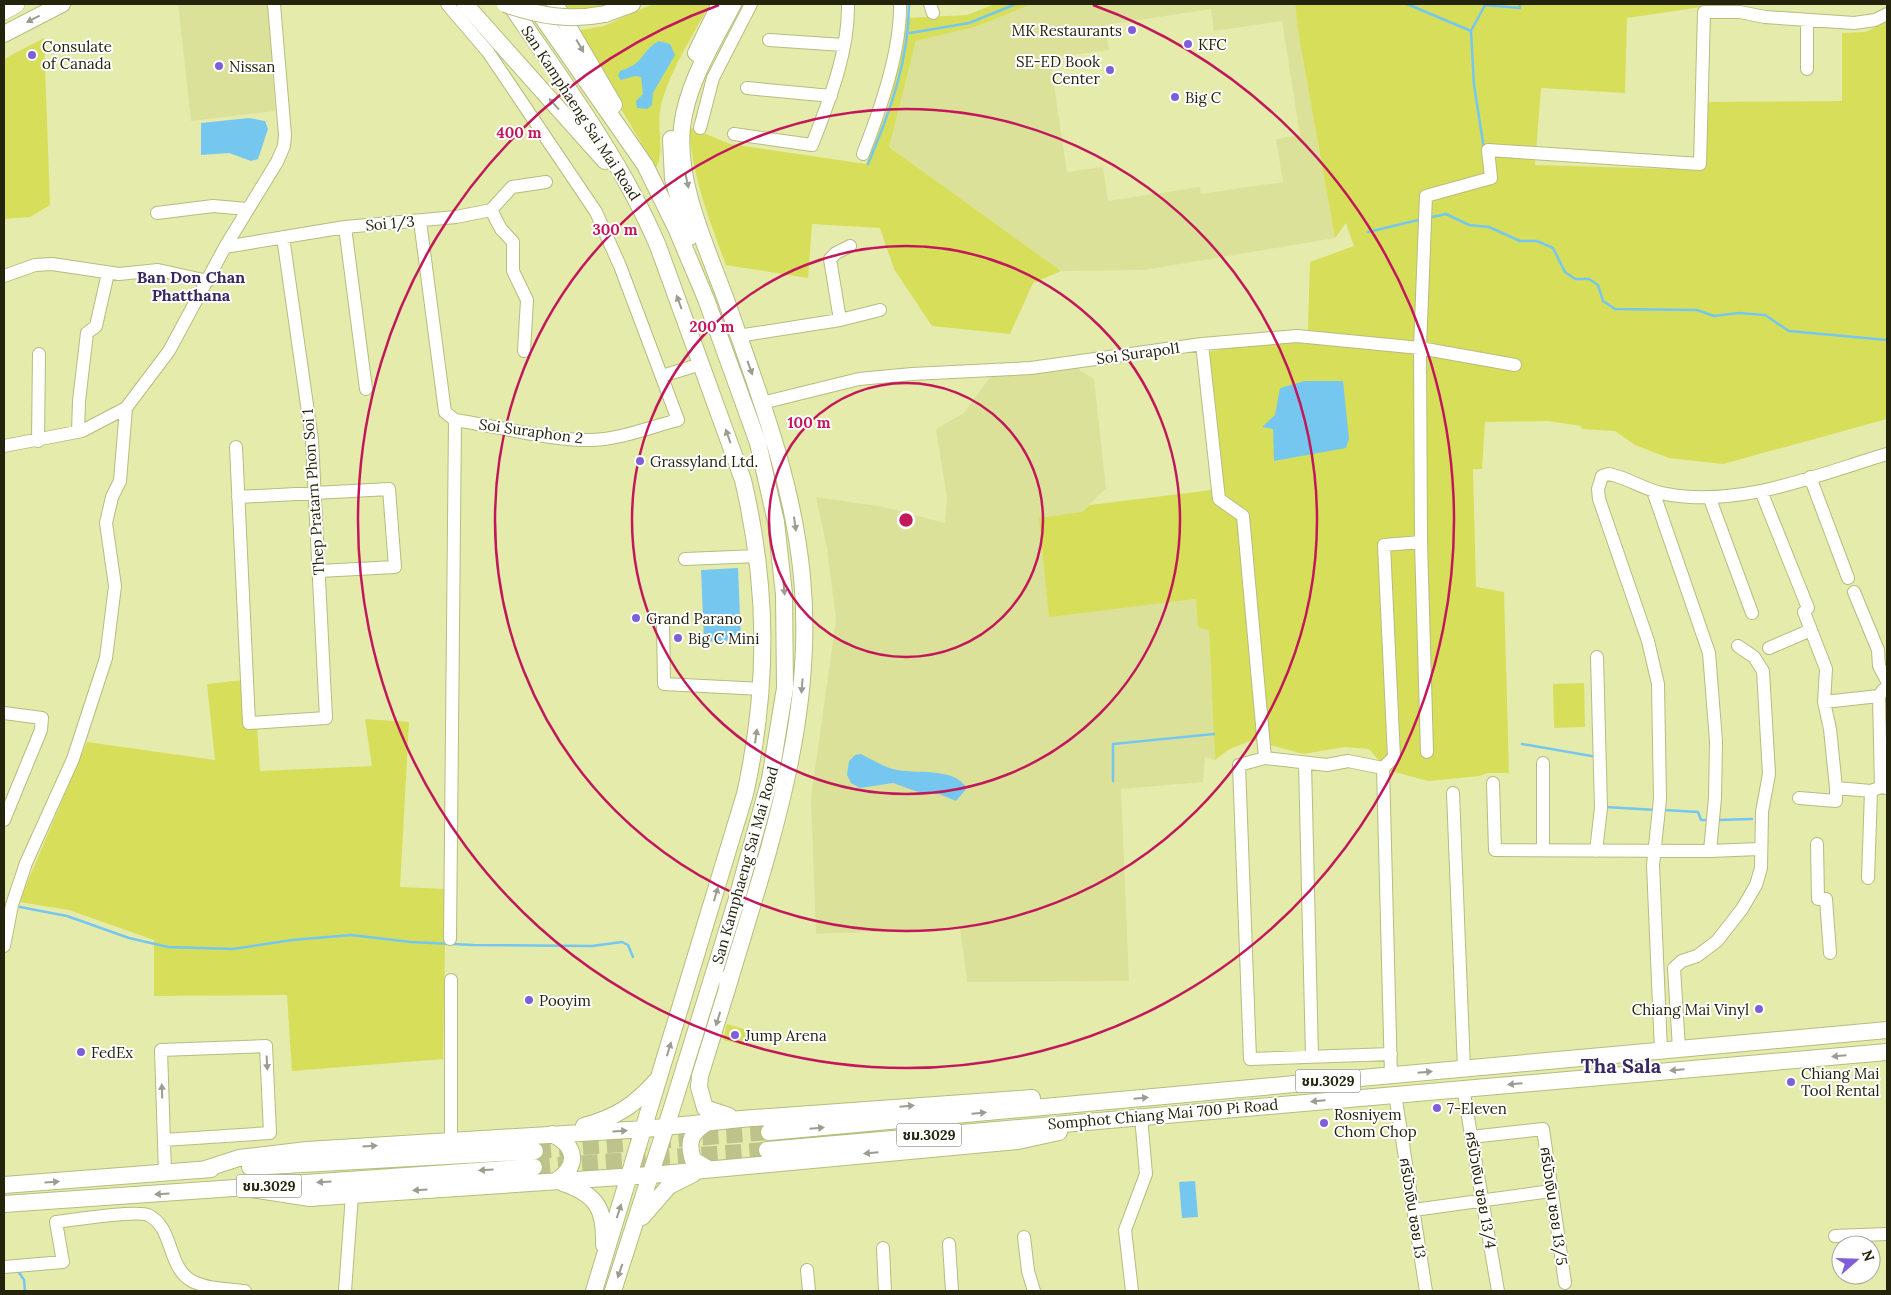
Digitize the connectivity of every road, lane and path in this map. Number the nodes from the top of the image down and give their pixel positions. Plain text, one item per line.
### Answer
1 (15, 4) edge
2 (62, 4) edge
3 (274, 4) edge
4 (448, 4) edge
5 (465, 4) edge
6 (505, 4) edge
7 (510, 4) edge
8 (533, 4) edge
9 (555, 4) edge
10 (632, 4) edge
11 (720, 4) edge
12 (732, 4) edge
13 (751, 4) edge
14 (848, 4) edge
15 (900, 4) edge
16 (1885, 4) edge
17 (4, 10) edge
18 (1887, 13) edge
19 (1807, 20) junction
20 (4, 34) edge
21 (769, 40) dead end
22 (843, 45) junction
23 (1807, 69) dead end
24 (701, 87) junction
25 (747, 88) dead end
26 (831, 96) junction
27 (700, 128) dead end
28 (734, 134) dead end
29 (864, 154) dead end
30 (645, 165) junction
31 (546, 182) dead end
32 (633, 192) junction
33 (247, 209) junction
34 (491, 210) junction
35 (157, 213) dead end
36 (420, 221) junction
37 (345, 227) junction
38 (283, 237) junction
39 (850, 246) dead end
40 (225, 247) junction
41 (108, 273) junction
42 (4, 276) edge
43 (208, 281) junction
44 (706, 299) junction
45 (880, 310) dead end
46 (840, 320) junction
47 (738, 336) junction
48 (1202, 344) junction
49 (1420, 348) junction
50 (524, 351) dead end
51 (39, 354) dead end
52 (702, 364) junction
53 (1515, 365) dead end
54 (662, 376) junction
55 (366, 389) dead end
56 (126, 408) junction
57 (764, 408) junction
58 (450, 416) junction
59 (78, 432) junction
60 (38, 441) junction
61 (758, 443) junction
62 (4, 446) edge
63 (236, 447) dead end
64 (1887, 454) edge
65 (1810, 477) junction
66 (1653, 491) junction
67 (1761, 491) junction
68 (315, 493) junction
69 (238, 497) junction
70 (1710, 499) junction
71 (776, 522) junction
72 (1421, 542) junction
73 (758, 556) junction
74 (685, 559) dead end
75 (319, 571) junction
76 (802, 576) junction
77 (1848, 578) dead end
78 (1854, 592) dead end
79 (1752, 613) dead end
80 (662, 623) dead end
81 (1811, 630) junction
82 (1738, 646) dead end
83 (1768, 648) dead end
84 (1597, 657) dead end
85 (1887, 683) edge
86 (762, 689) junction
87 (1879, 696) junction
88 (1824, 702) junction
89 (4, 713) edge
90 (796, 738) junction
91 (1427, 752) dead end
92 (1265, 758) junction
93 (1305, 763) junction
94 (1543, 763) dead end
95 (1383, 768) junction
96 (770, 779) junction
97 (1493, 783) dead end
98 (1836, 788) junction
99 (1880, 789) edge
100 (1452, 793) dead end
101 (1799, 798) dead end
102 (4, 820) edge
103 (1816, 844) dead end
104 (1760, 849) junction
105 (1543, 850) junction
106 (1596, 851) junction
107 (1653, 851) junction
108 (1710, 852) junction
109 (1868, 878) dead end
110 (736, 902) junction
111 (8, 905) edge
112 (450, 939) dead end
113 (4, 946) edge
114 (1830, 953) dead end
115 (450, 980) dead end
116 (727, 989) junction
117 (1887, 1030) edge
118 (1679, 1049) junction
119 (1661, 1051) junction
120 (1887, 1052) edge
121 (1391, 1054) junction
122 (1312, 1057) junction
123 (1464, 1069) junction
124 (1391, 1076) junction
125 (660, 1077) junction
126 (1464, 1088) junction
127 (1395, 1094) junction
128 (1091, 1103) junction
129 (1141, 1116) junction
130 (740, 1119) junction
131 (1092, 1120) junction
132 (708, 1122) junction
133 (666, 1127) junction
134 (645, 1129) junction
135 (768, 1132) tunnel mouth
136 (552, 1134) junction
137 (1472, 1137) junction
138 (164, 1140) junction
139 (451, 1141) junction
140 (767, 1150) tunnel mouth
141 (707, 1168) junction
142 (202, 1170) junction
143 (165, 1173) junction
144 (651, 1175) junction
145 (631, 1176) junction
146 (556, 1181) junction
147 (4, 1185) edge
148 (244, 1188) junction
149 (1552, 1192) junction
150 (352, 1195) junction
151 (100, 1198) junction
152 (52, 1201) junction
153 (1482, 1201) junction
154 (4, 1204) edge
155 (1414, 1210) junction
156 (101, 1218) junction
157 (56, 1222) junction
158 (1887, 1234) edge
159 (1861, 1235) edge
160 (1024, 1237) dead end
161 (630, 1241) junction
162 (949, 1244) dead end
163 (883, 1248) dead end
164 (603, 1261) junction
165 (4, 1267) edge
166 (807, 1270) dead end
167 (1565, 1283) dead end
168 (244, 1291) edge
169 (345, 1291) edge
170 (594, 1291) edge
171 (613, 1291) edge
172 (809, 1291) edge
173 (885, 1291) edge
174 (952, 1291) edge
175 (1034, 1291) edge
176 (1132, 1291) edge
177 (1426, 1291) edge
178 (1498, 1291) edge

1 - 17 highway
2 -> 20 main road
3 - 33 street
4 - 54 street
32 -> 5 main road
6 - 10 main road, bridge
7 - 32 main road, San Kamphaeng Sai Mai Road
8 - 30 main road, San Kamphaeng Sai Mai Road
9 -> 30 main road
11 - 44 main road
12 - 24 main road
13 - 24 street
14 - 22 street
15 - 29 street
16 - 18 street
18 - 19 street
19 - 23 street
19 - 49 street
21 - 22 street
22 - 26 street
24 - 27 street
24 -> 47 main road
25 - 26 street
26 - 28 street
30 - 44 main road, San Kamphaeng Sai Mai Road
31 - 34 street
52 -> 32 main road, San Kamphaeng Sai Mai Road
33 - 35 street
33 - 40 street
34 - 36 street, Soi 1/3
34 - 50 street
36 - 37 street, Soi 1/3
36 - 58 street
37 - 38 street, Soi 1/3
37 - 55 street
38 - 40 street, Soi 1/3
38 - 68 street, Thep Pratarn Phon Soi 1
39 - 46 street
40 - 43 street
41 - 42 street
41 - 43 street
41 - 59 street
43 - 56 street
44 - 61 main road, San Kamphaeng Sai Mai Road
45 - 46 street
46 - 47 street
47 -> 57 main road
48 - 49 street, Soi Surapol1
48 - 57 street, Soi Surapol1
48 - 92 street
49 - 53 street, Soi Surapol1
49 - 72 street
51 - 60 street
52 - 54 street
73 -> 52 main road, San Kamphaeng Sai Mai Road
54 - 58 street, Soi Suraphon 2
56 - 59 street
56 - 111 street
57 - 61 main road
57 -> 76 main road
58 - 112 street
59 - 60 street
60 - 62 street
61 - 71 main road, San Kamphaeng Sai Mai Road
63 - 69 street
64 - 65 street
65 - 67 street
65 - 77 street
66 - 70 street
66 - 107 street
66 - 108 street
67 - 70 street
67 - 81 street
68 - 69 street
68 - 75 street, Thep Pratarn Phon Soi 1
68 - 75 street
69 - 75 street, Thep Pratarn Phon Soi 1
70 - 79 street
71 - 76 main road
71 -> 96 main road, San Kamphaeng Sai Mai Road
72 - 91 street
72 - 95 street
73 - 74 street
73 - 86 main road, San Kamphaeng Sai Mai Road
76 -> 90 main road
78 - 85 street
80 - 86 street
81 - 83 street
81 - 88 street
82 - 104 street
84 - 106 street
85 - 87 street
125 -> 86 main road, San Kamphaeng Sai Mai Road
87 - 88 street
87 - 99 street
88 - 98 street
89 - 102 street
90 - 96 main road
90 - 116 main road
92 - 93 street
92 - 122 street
93 - 95 street
93 - 122 street
94 - 105 street
95 - 121 street
96 - 110 main road, San Kamphaeng Sai Mai Road
97 - 105 street
98 - 99 street
98 - 101 street
99 - 109 street
100 - 123 street
103 - 114 street
104 - 108 street
104 - 118 street
105 - 106 street
106 - 107 street
107 - 108 street
107 - 119 street
110 - 116 main road
110 - 133 main road, San Kamphaeng Sai Mai Road
111 - 113 street
115 - 139 street
116 -> 130 main road
117 - 118 main road, Somphot Chiang Mai 700 Pi Road / ชม.3029
118 - 119 main road, Somphot Chiang Mai 700 Pi Road / ชม.3029
119 - 123 main road, Somphot Chiang Mai 700 Pi Road / ชม.3029
120 -> 126 main road, Somphot Chiang Mai 700 Pi Road / ชม.3029
121 - 122 street
121 - 124 street
124 -> 123 main road, Somphot Chiang Mai 700 Pi Road / ชม.3029
128 -> 124 main road, Somphot Chiang Mai 700 Pi Road / ชม.3029
125 - 134 main road, San Kamphaeng Sai Mai Road
125 - 136 main road
126 - 127 main road, Somphot Chiang Mai 700 Pi Road / ชม.3029
126 - 137 street, ศรีบัวเงิน ซอย 13/4
127 -> 129 main road, Somphot Chiang Mai 700 Pi Road / ชม.3029
127 - 155 street, ศรีบัวเงิน ซอย 13
130 -> 128 main road
135 -> 128 main road, Somphot Chiang Mai 700 Pi Road / ชม.3029
129 - 131 main road, Somphot Chiang Mai 700 Pi Road / ชม.3029
129 - 176 street
130 - 132 main road
131 - 140 main road, Somphot Chiang Mai 700 Pi Road / ชม.3029
131 -> 141 main road
132 - 133 main road
132 - 141 main road
133 - 134 main road
133 - 144 main road, San Kamphaeng Sai Mai Road
136 -> 134 main road
134 - 145 main road, San Kamphaeng Sai Mai Road
136 - 139 main road
136 - 146 main road
137 - 149 street, ศรีบัวเงิน ซอย 13/5
137 - 153 street, ศรีบัวเงิน ซอย 13/4
138 -> 138 street
138 - 143 street
142 -> 139 main road
141 - 144 main road
141 - 161 main road
142 - 143 main road, ชม.3029
142 -> 148 main road, ชม.3029
147 -> 143 main road, ชม.3029
144 - 145 main road
144 - 161 main road, San Kamphaeng Sai Mai Road
145 - 146 main road
164 -> 145 main road, San Kamphaeng Sai Mai Road
146 -> 150 main road
146 - 164 main road
148 - 150 main road
148 -> 151 main road, ชม.3029
149 - 153 street
149 - 167 street, ศรีบัวเงิน ซอย 13/5
150 - 169 street
151 - 152 main road, ชม.3029
151 - 156 street
152 - 154 main road, ชม.3029
152 - 157 street
153 - 155 street
153 - 178 street, ศรีบัวเงิน ซอย 13/4
155 - 177 street, ศรีบัวเงิน ซอย 13
156 - 157 street
156 - 168 street
157 - 165 street
158 - 159 street
160 - 175 street
161 -> 171 main road, San Kamphaeng Sai Mai Road
162 - 174 street
163 - 173 street
164 - 170 main road, San Kamphaeng Sai Mai Road
166 - 172 street

